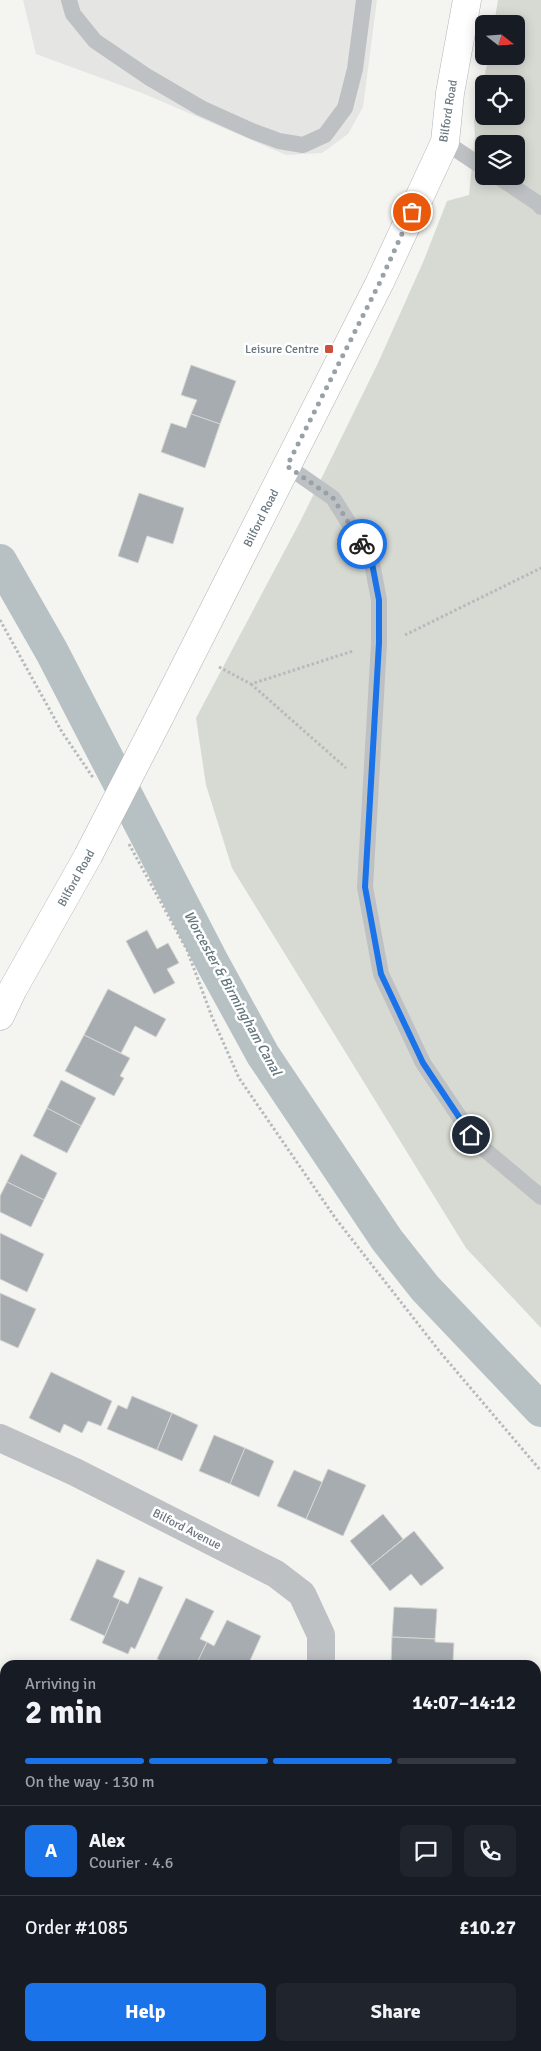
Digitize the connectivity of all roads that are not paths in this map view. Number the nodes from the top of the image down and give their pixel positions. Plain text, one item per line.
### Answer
1 (69, 0) edge
2 (364, 0) edge
3 (467, 0) edge
4 (445, 142) junction
5 (475, 162) edge
6 (510, 185) edge
7 (541, 207) edge
8 (287, 466) junction
9 (7, 985) edge
10 (0, 1016) edge
11 (541, 1197) edge
12 (0, 1438) edge
13 (321, 1660) edge

1 - 2 lane
3 - 4 main road, Bilford Road
4 - 5 lane
4 - 8 main road, Bilford Road
6 - 7 lane
8 - 9 main road, Bilford Road, bridge
8 - 11 lane
9 - 10 main road, Bilford Road
12 - 13 street, Bilford Avenue

